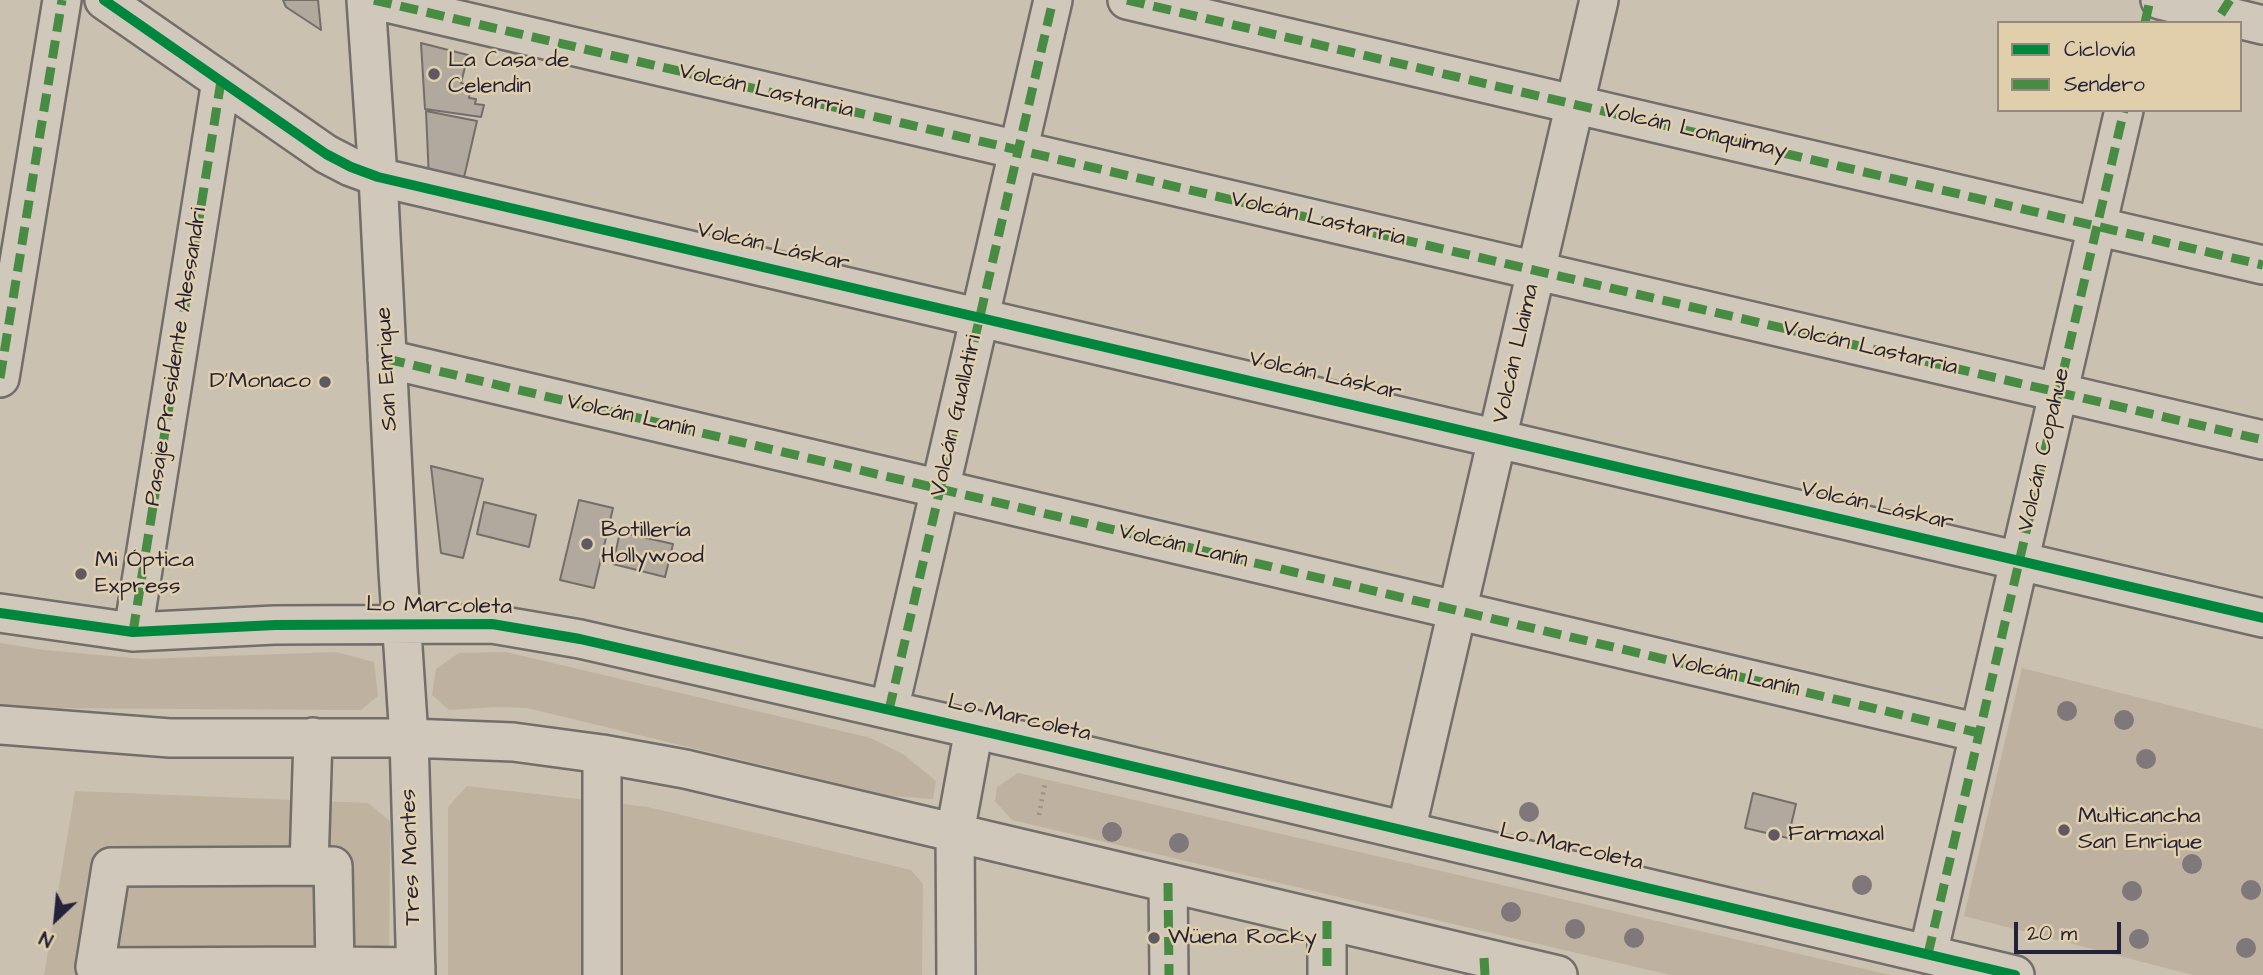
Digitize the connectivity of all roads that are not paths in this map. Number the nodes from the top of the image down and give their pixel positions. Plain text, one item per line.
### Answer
1 (62, 0) edge
2 (104, 0) edge
3 (366, 0) edge
4 (373, 0) edge
5 (1053, 0) edge
6 (1127, 0) edge
7 (1599, 0) edge
8 (2150, 0) edge
9 (2160, 0) edge
10 (2226, 7) edge
11 (2145, 21) edge
12 (2263, 25) edge
13 (222, 81) junction
14 (1575, 104) junction
15 (2124, 112) edge
16 (1018, 150) junction
17 (378, 177) junction
18 (2097, 227) junction
19 (2263, 265) edge
20 (1536, 271) junction
21 (979, 318) junction
22 (387, 359) junction
23 (0, 377) edge
24 (2059, 393) junction
25 (1497, 439) junction
26 (2263, 440) edge
27 (940, 489) junction
28 (2019, 561) junction
29 (1457, 611) junction
30 (0, 613) edge
31 (2263, 618) edge
32 (401, 626) junction
33 (134, 632) junction
34 (889, 710) junction
35 (0, 725) edge
36 (974, 729) junction
37 (1979, 733) junction
38 (313, 737) junction
39 (409, 738) junction
40 (602, 754) junction
41 (1406, 831) junction
42 (955, 832) junction
43 (309, 866) junction
44 (1168, 883) junction
45 (1327, 921) junction
46 (1928, 954) junction
47 (1484, 966) edge
48 (335, 971) edge
49 (416, 971) edge
50 (603, 975) edge
51 (956, 975) edge
52 (1169, 975) edge
53 (1327, 975) edge
54 (1558, 975) edge
55 (2015, 975) edge

1 - 23 street
2 - 13 street, Volcán Láskar
3 - 17 street, San Enrique
4 - 16 street, Volcán Lastarria
5 - 16 street, Volcán Guallatiri
6 - 14 street, Volcán Lonquimay
7 - 14 street, Volcán Llaima
8 - 11 street
9 - 10 street
10 - 12 street
13 - 17 street, Volcán Láskar
13 - 33 street, Pasaje Presidente Alessandri
14 - 18 street, Volcán Lonquimay
14 - 20 street, Volcán Llaima
15 - 18 street, Volcán Copahue
16 - 20 street, Volcán Lastarria
16 - 21 street, Volcán Guallatiri
17 - 21 street, Volcán Láskar
17 - 22 street, San Enrique
18 - 19 street, Volcán Lonquimay
18 - 24 street, Volcán Copahue
20 - 24 street, Volcán Lastarria
20 - 25 street, Volcán Llaima
21 - 25 street, Volcán Láskar
21 - 27 street, Volcán Guallatiri
22 - 27 street, Volcán Lanín
22 - 32 street, San Enrique
24 - 26 street, Volcán Lastarria
24 - 28 street, Volcán Copahue
25 - 28 street, Volcán Láskar
25 - 29 street, Volcán Llaima
27 - 29 street, Volcán Lanín
27 - 34 street, Volcán Guallatiri
28 - 31 street, Volcán Láskar
28 - 37 street, Volcán Copahue
29 - 37 street, Volcán Lanín
29 - 41 street, Volcán Llaima
30 - 33 street, Lo Marcoleta
32 - 33 street, Lo Marcoleta
32 - 34 street, Lo Marcoleta
32 - 39 street, San Enrique
34 - 36 street, Lo Marcoleta
35 - 38 street
36 - 41 street, Lo Marcoleta
36 - 42 street
37 - 46 street, Volcán Copahue
38 - 39 street
38 - 43 street
39 - 40 street
39 - 49 street, Tres Montes
40 - 42 street
40 - 50 street
41 - 46 street, Lo Marcoleta
42 - 44 street
42 - 51 street
43 - 48 street
43 - 48 street
44 - 45 street
44 - 52 street
45 - 47 street
45 - 53 street
46 - 55 street, Lo Marcoleta
47 - 54 street
48 - 49 street

